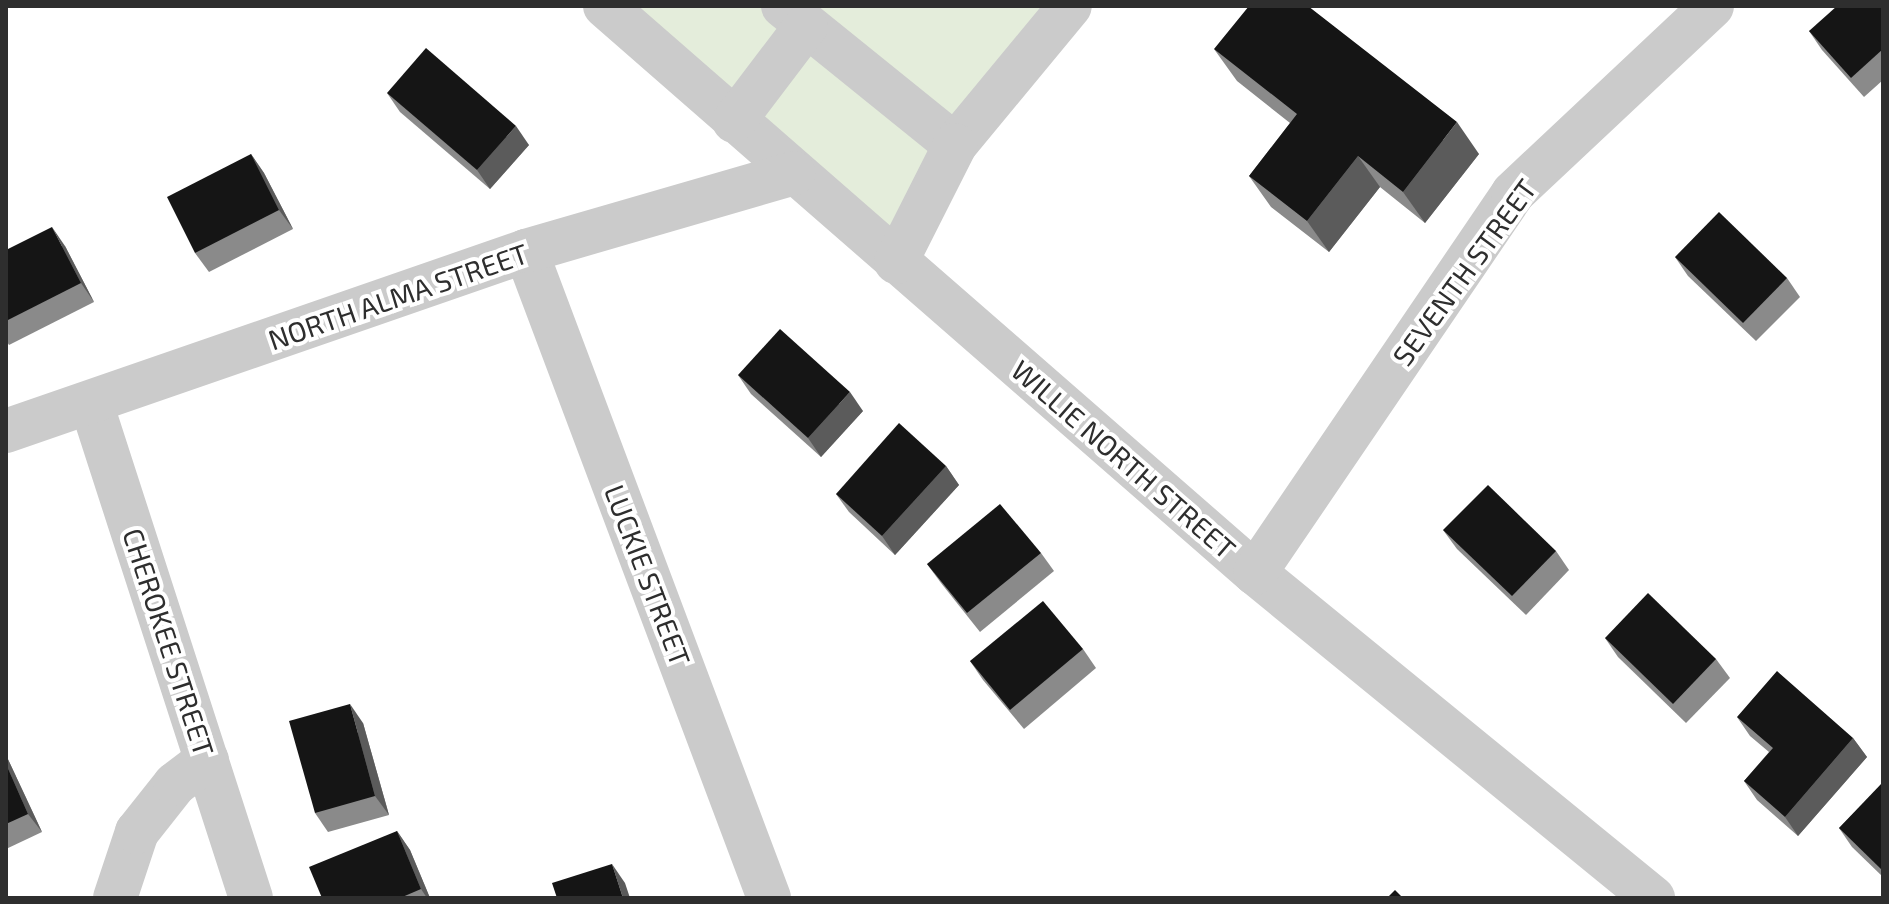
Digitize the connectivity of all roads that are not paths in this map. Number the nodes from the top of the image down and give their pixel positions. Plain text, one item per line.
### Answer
1 (605, 6) edge
2 (1070, 6) edge
3 (1712, 6) edge
4 (794, 16) edge
5 (734, 121) junction
6 (955, 145) junction
7 (794, 173) junction
8 (526, 251) junction
9 (896, 262) junction
10 (91, 403) junction
11 (6, 431) edge
12 (1255, 573) junction
13 (207, 760) junction
14 (249, 890) edge
15 (115, 898) edge
16 (769, 898) edge
17 (1653, 898) edge

1 - 5 street, WILLIE NORTH STREET
2 - 6 street
3 - 12 street, SEVENTH STREET
4 - 5 street
4 - 6 street
5 - 7 street, WILLIE NORTH STREET
6 - 9 street
7 - 8 street, NORTH ALMA STREET
7 - 9 street, WILLIE NORTH STREET
8 - 10 street, NORTH ALMA STREET
8 - 16 street, LUCKIE STREET
9 - 12 street, WILLIE NORTH STREET
10 - 11 street, NORTH ALMA STREET
10 - 13 street, CHEROKEE STREET
12 - 17 street, WILLIE NORTH STREET
13 - 14 street, CHEROKEE STREET
13 - 15 street

